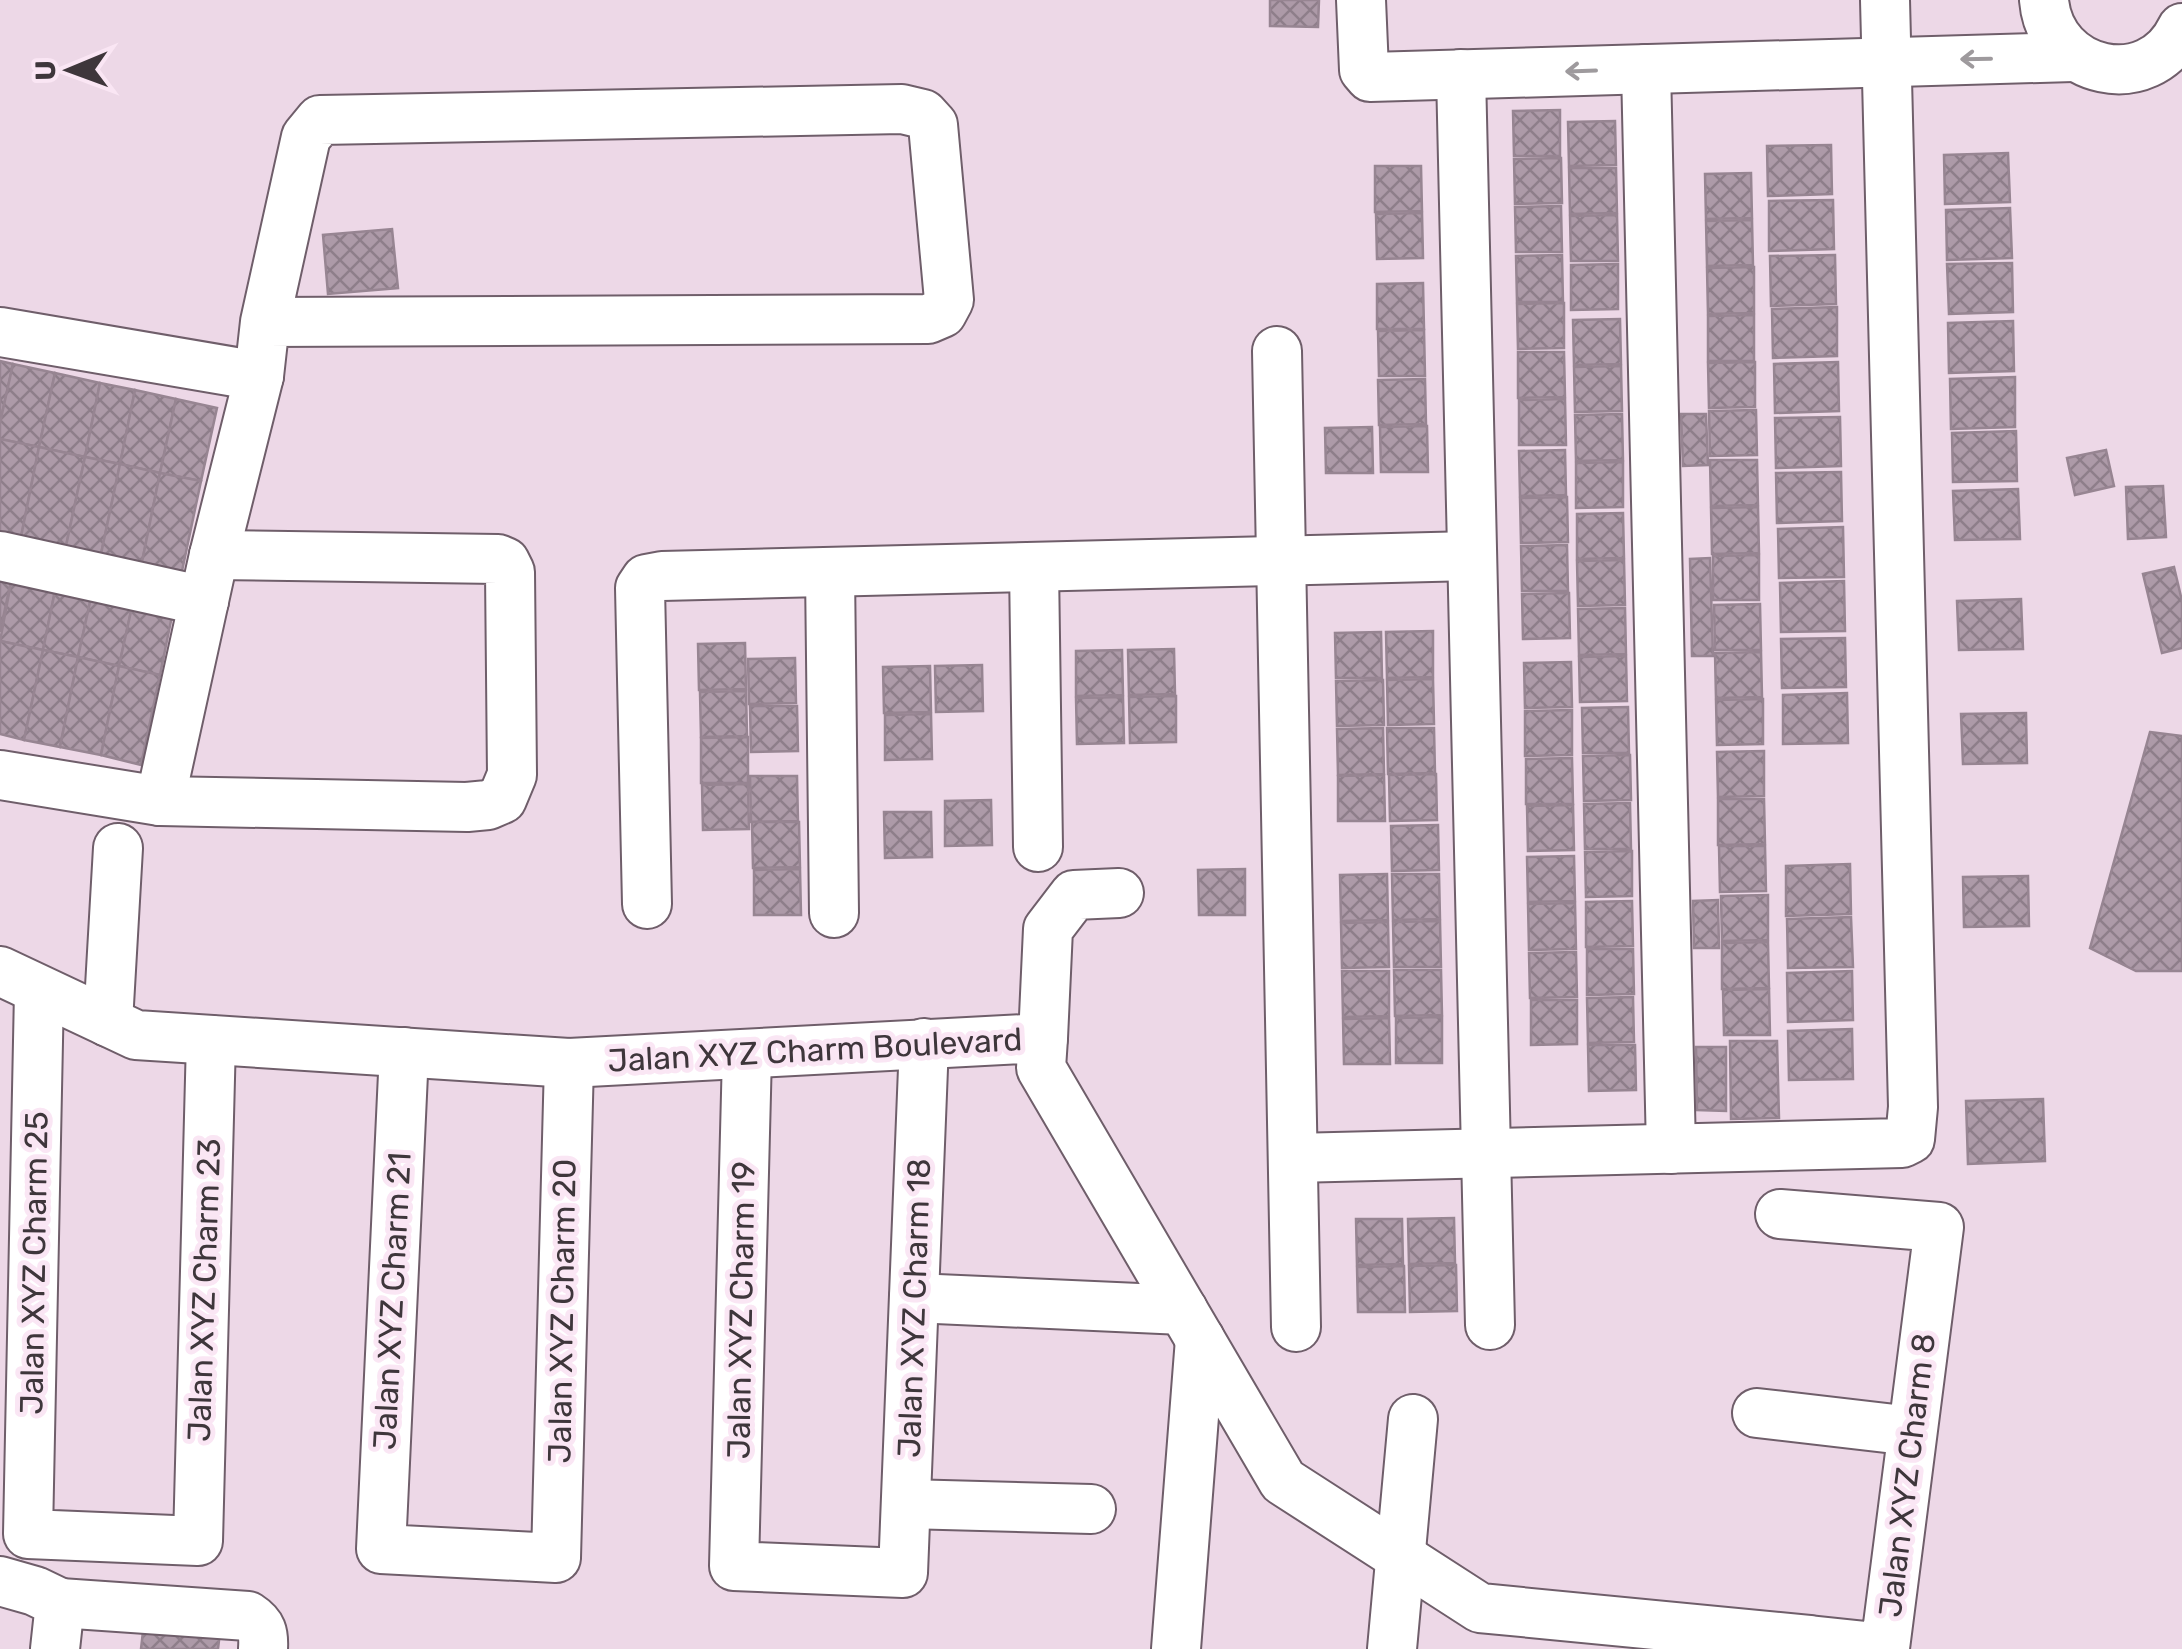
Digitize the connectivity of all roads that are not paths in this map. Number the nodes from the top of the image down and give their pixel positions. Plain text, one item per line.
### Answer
1 (1361, 0) edge
2 (1884, 0) edge
3 (2044, 0) edge
4 (2182, 28) edge
5 (2074, 56) junction
6 (1886, 61) junction
7 (1646, 69) junction
8 (1460, 74) junction
9 (265, 322) junction
10 (0, 332) edge
11 (1277, 351) dead end
12 (259, 376) junction
13 (214, 555) junction
14 (0, 556) edge
15 (1472, 556) junction
16 (1282, 561) junction
17 (1034, 567) junction
18 (830, 572) junction
19 (204, 600) junction
20 (0, 775) edge
21 (160, 801) junction
22 (118, 848) dead end
23 (1038, 848) dead end
24 (1119, 893) dead end
25 (648, 904) dead end
26 (834, 913) dead end
27 (19, 981) edge
28 (108, 1022) junction
29 (1043, 1038) junction
30 (211, 1040) junction
31 (924, 1043) junction
32 (404, 1052) junction
33 (747, 1054) junction
34 (569, 1063) junction
35 (1672, 1149) junction
36 (1486, 1153) junction
37 (1294, 1158) junction
38 (1780, 1214) dead end
39 (914, 1298) junction
40 (1192, 1325) junction
41 (1490, 1325) dead end
42 (1296, 1326) dead end
43 (1757, 1413) dead end
44 (1413, 1419) dead end
45 (1912, 1431) junction
46 (906, 1504) junction
47 (1092, 1509) dead end
48 (198, 1541) joint
49 (1400, 1557) junction
50 (556, 1558) joint
51 (904, 1574) joint
52 (0, 1581) edge
53 (57, 1626) edge
54 (1597, 1634) edge
55 (1809, 1644) edge
56 (263, 1649) edge
57 (1176, 1649) edge
58 (1392, 1649) edge

1 - 8 street
2 - 6 street
3 - 5 street
4 - 5 street
5 -> 6 street
6 - 7 street
6 - 35 street
7 -> 8 street
7 - 35 street
8 - 15 street
9 - 9 street
9 - 12 street
10 - 12 street
11 - 16 street
12 - 13 street
13 - 19 street
13 - 21 street
14 - 19 street
15 - 16 street
15 - 36 street
16 - 17 street
16 - 37 street
17 - 18 street
17 - 23 street
18 - 25 street
18 - 26 street
19 - 21 street
20 - 21 street
22 - 28 street
24 - 29 street
27 - 28 street, Jalan XYZ Charm Boulevard
27 - 48 street, Jalan XYZ Charm 25
28 - 30 street, Jalan XYZ Charm Boulevard
29 - 31 street, Jalan XYZ Charm Boulevard
29 - 40 street, Jalan XYZ Charm Boulevard
30 - 32 street, Jalan XYZ Charm Boulevard
30 - 48 street, Jalan XYZ Charm 23
31 - 33 street, Jalan XYZ Charm Boulevard
31 - 39 street, Jalan XYZ Charm 18
32 - 34 street, Jalan XYZ Charm Boulevard
32 - 50 street, Jalan XYZ Charm 21
33 - 34 street, Jalan XYZ Charm Boulevard
33 - 51 street, Jalan XYZ Charm 19
34 - 50 street, Jalan XYZ Charm 20
35 - 36 street
36 - 37 street
36 - 41 street
37 - 42 street
38 - 45 street, Jalan XYZ Charm 8
39 - 40 street
39 - 46 street, Jalan XYZ Charm 18
40 - 49 street, Jalan XYZ Charm Boulevard
40 - 57 street
43 - 45 street
44 - 49 street
45 - 55 street, Jalan XYZ Charm 8
46 - 47 street
46 - 51 street, Jalan XYZ Charm 18
49 - 54 street, Jalan XYZ Charm Boulevard
49 - 58 street
52 - 53 street
53 - 56 street
54 - 55 street, Jalan XYZ Charm Boulevard

